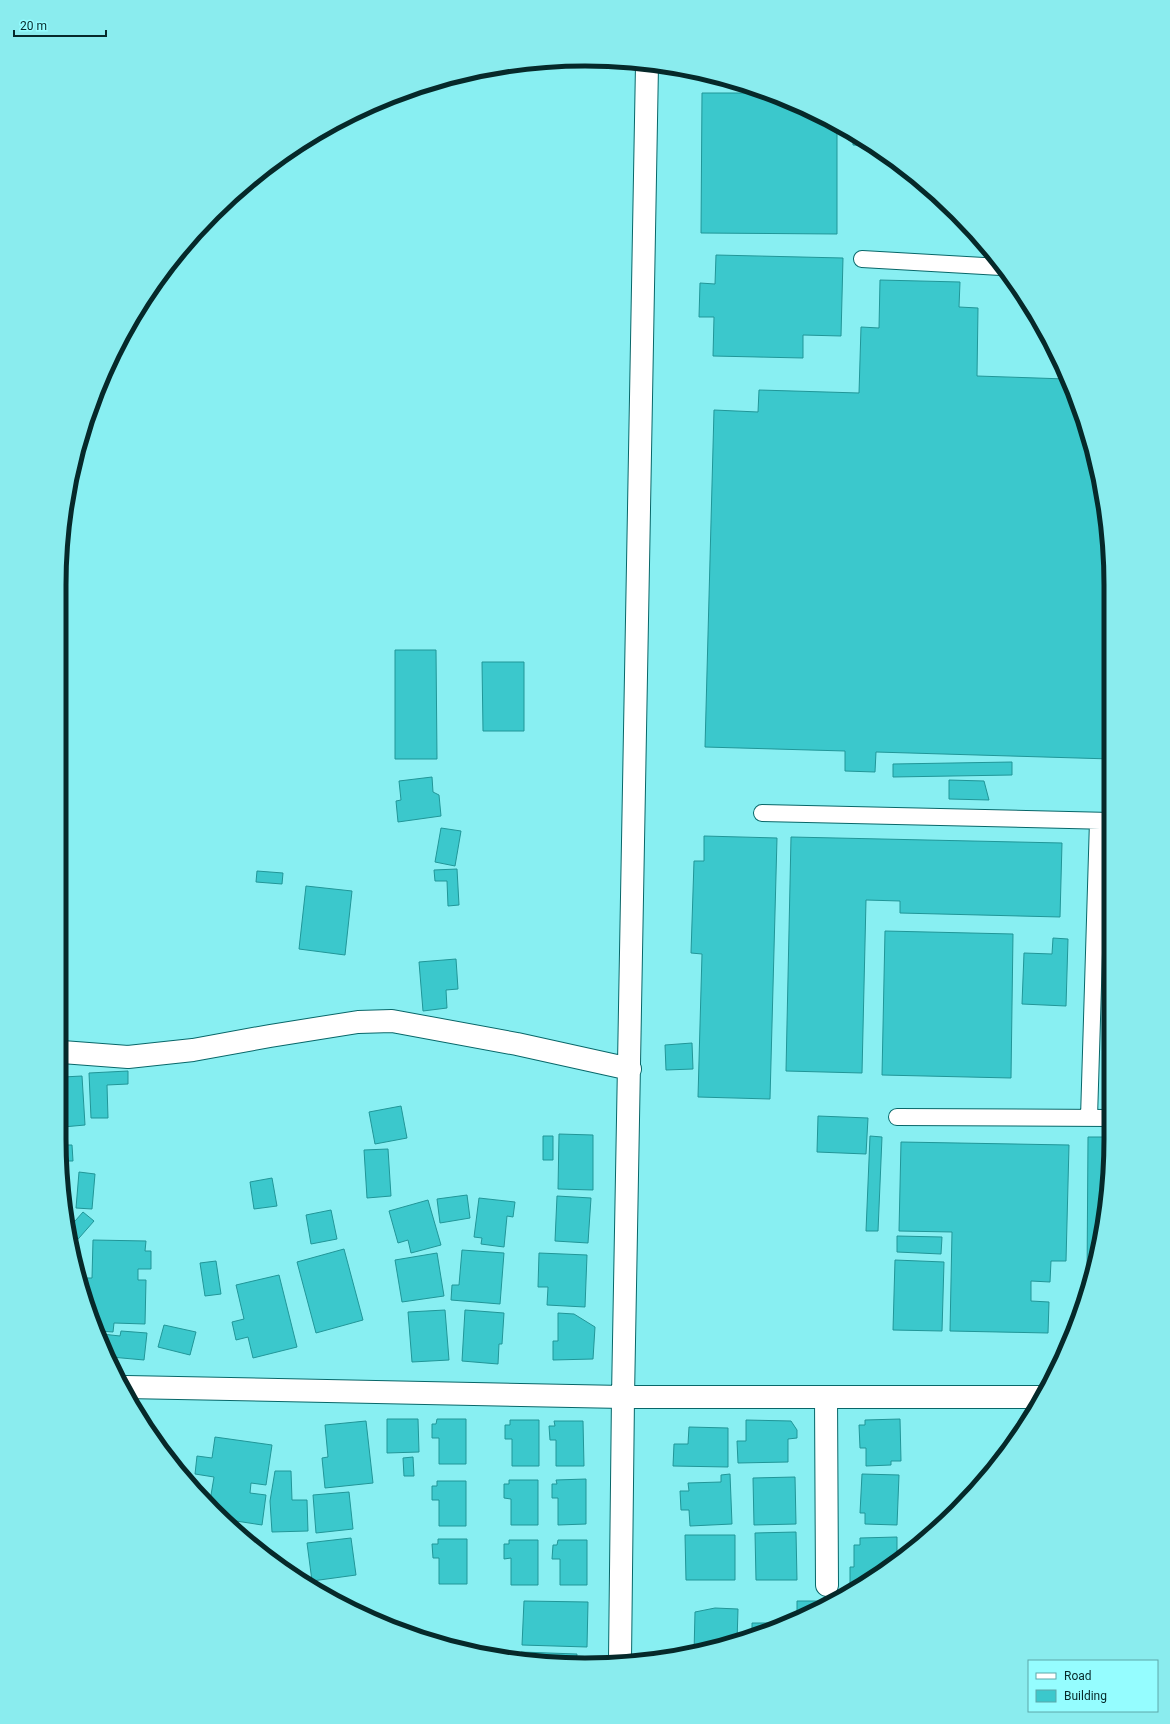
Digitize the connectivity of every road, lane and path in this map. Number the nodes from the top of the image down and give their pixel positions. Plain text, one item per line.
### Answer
1 (647, 69) edge
2 (862, 259) dead end
3 (995, 267) edge
4 (762, 813) dead end
5 (1104, 821) edge
6 (66, 1052) edge
7 (630, 1069) junction
8 (897, 1117) dead end
9 (1089, 1118) junction
10 (1104, 1118) edge
11 (130, 1387) edge
12 (623, 1397) junction
13 (826, 1397) junction
14 (1034, 1398) edge
15 (827, 1585) dead end
16 (620, 1657) edge

1 - 7 street
2 - 3 lane
4 - 5 lane
5 - 9 lane
6 - 7 street
7 - 12 street
8 - 9 lane
9 - 10 lane
11 - 12 street
12 - 13 street
12 - 16 street
13 - 14 street
13 - 15 street

